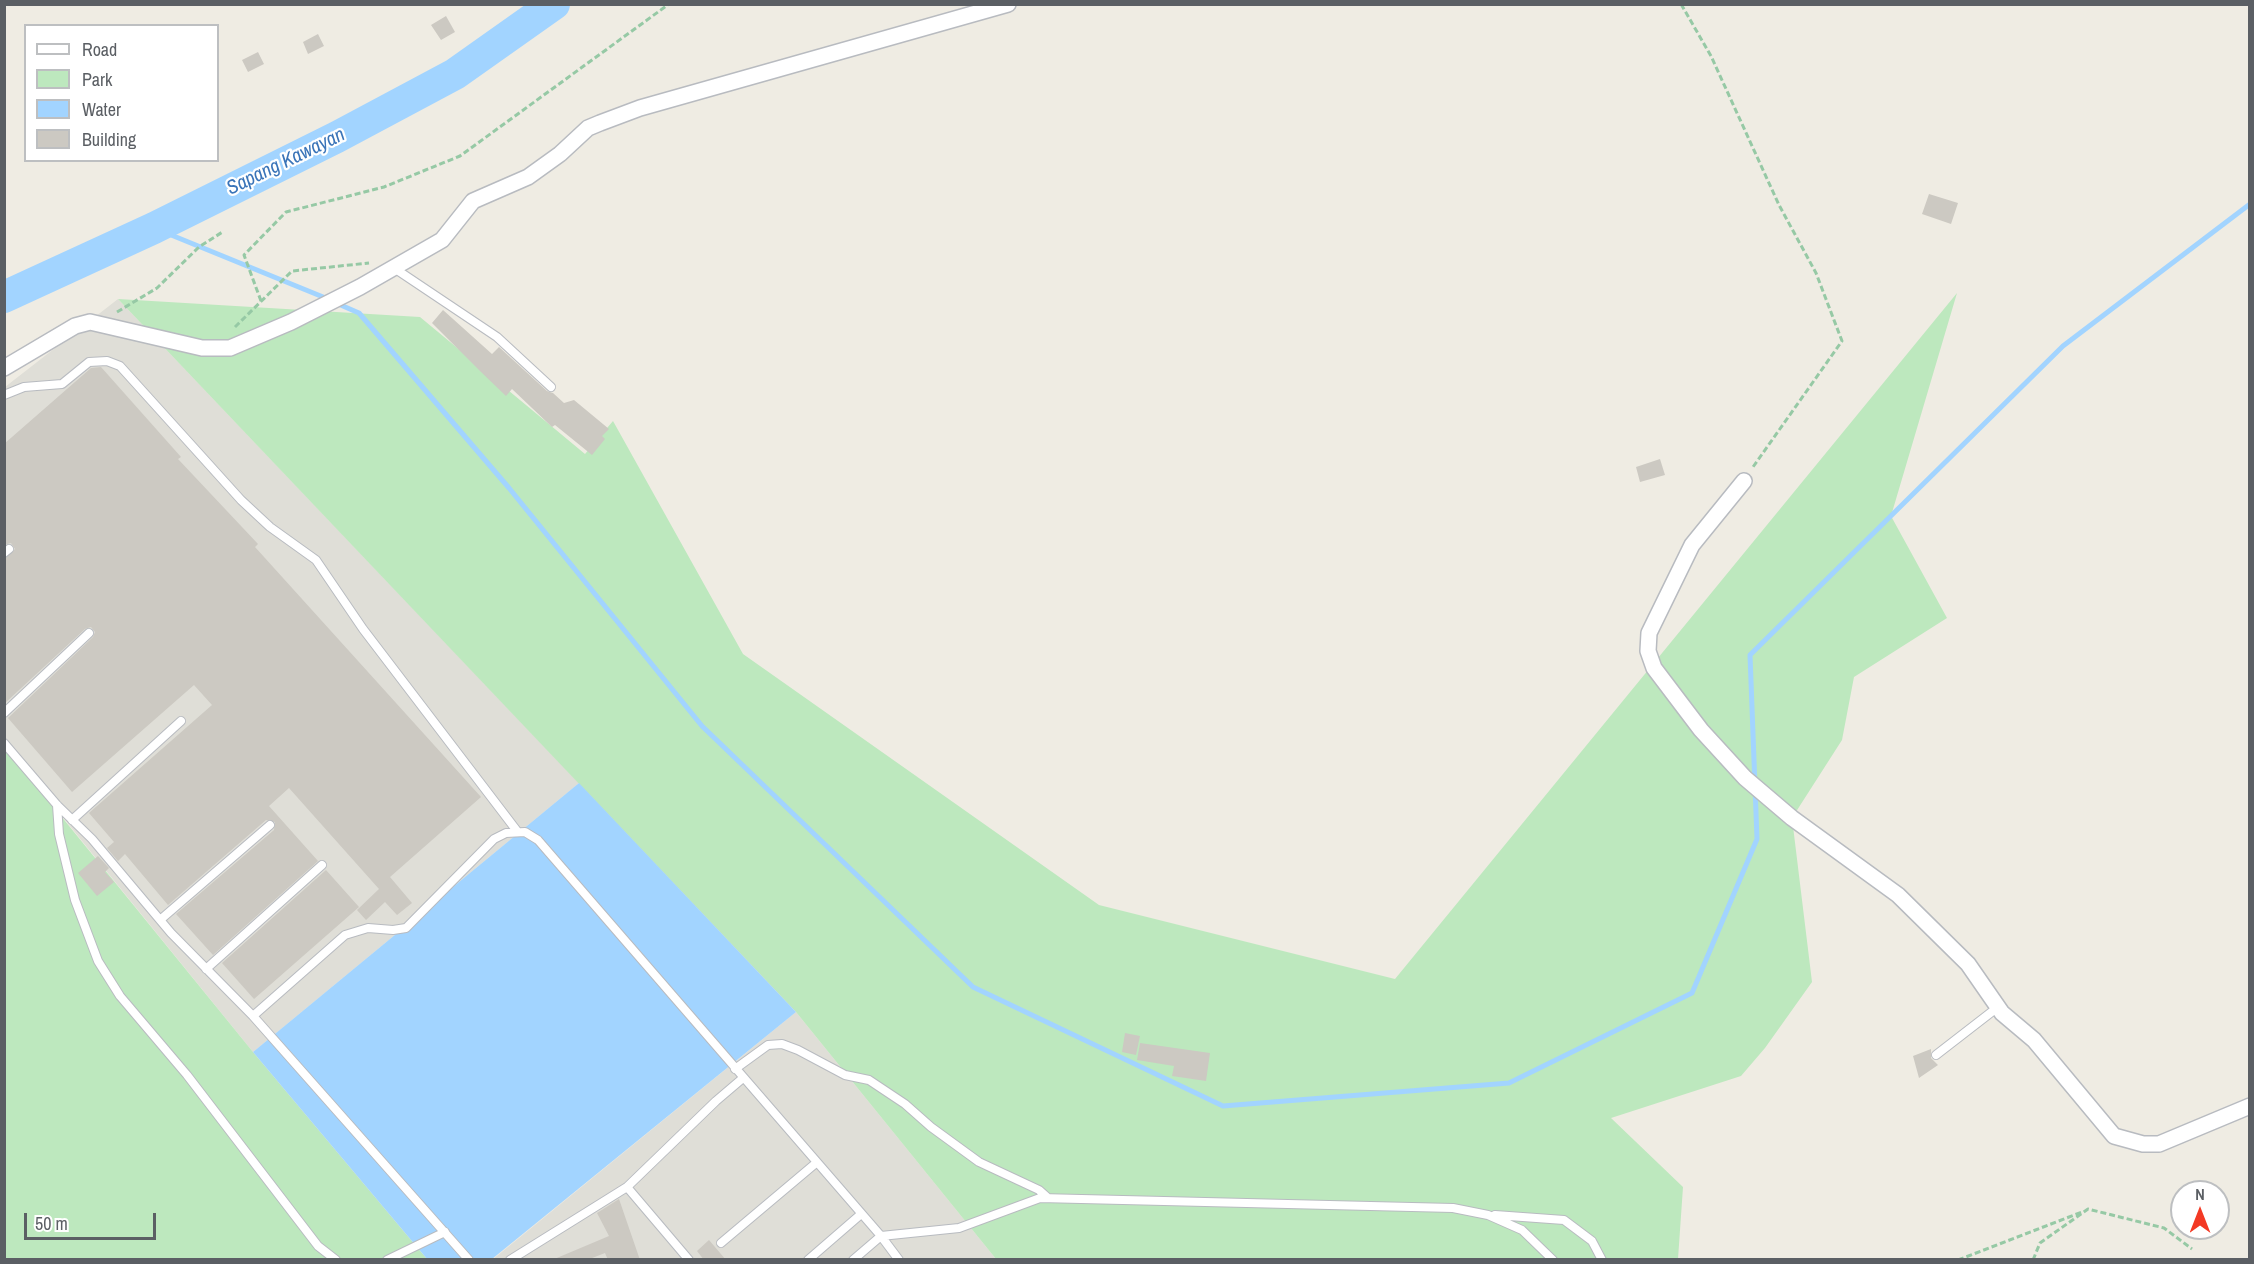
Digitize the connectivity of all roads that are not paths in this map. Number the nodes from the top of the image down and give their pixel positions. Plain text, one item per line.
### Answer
1 (1008, 4) edge
2 (394, 268) junction
3 (4, 368) edge
4 (552, 387) dead end
5 (4, 395) edge
6 (1744, 481) road end
7 (89, 633) dead end
8 (4, 713) edge
9 (181, 721) dead end
10 (4, 743) edge
11 (57, 805) junction
12 (72, 820) junction
13 (270, 825) dead end
14 (517, 831) junction
15 (322, 865) dead end
16 (160, 920) junction
17 (206, 969) junction
18 (1998, 1007) junction
19 (253, 1016) junction
20 (1936, 1055) dead end
21 (735, 1069) junction
22 (744, 1078) junction
23 (2250, 1106) edge
24 (816, 1163) junction
25 (627, 1187) junction
26 (1048, 1198) junction
27 (860, 1215) junction
28 (1488, 1215) junction
29 (445, 1232) junction
30 (880, 1236) junction
31 (721, 1243) dead end
32 (336, 1260) edge
33 (387, 1260) edge
34 (470, 1260) edge
35 (510, 1260) edge
36 (689, 1260) edge
37 (808, 1260) edge
38 (853, 1260) edge
39 (898, 1260) edge
40 (1553, 1260) edge
41 (1602, 1260) edge

1 - 2 street
2 - 3 street
2 - 4 lane
5 - 14 lane
6 - 18 street
7 - 8 lane
9 - 12 lane
10 - 11 lane
11 - 12 lane
11 - 32 lane
12 - 16 lane
13 - 16 lane
14 - 19 lane
14 - 21 lane
15 - 17 lane
16 - 17 lane
17 - 19 lane
18 - 20 lane
18 - 23 street
19 - 29 lane
21 - 22 lane
21 - 26 lane
22 - 24 lane
22 - 25 lane
24 - 27 lane
24 - 31 lane
25 - 35 lane
25 - 36 lane
26 - 28 lane
26 - 30 lane
27 - 30 lane
27 - 37 lane
28 - 40 lane
28 - 41 lane
29 - 33 lane
29 - 34 lane
30 - 38 lane
30 - 39 lane

